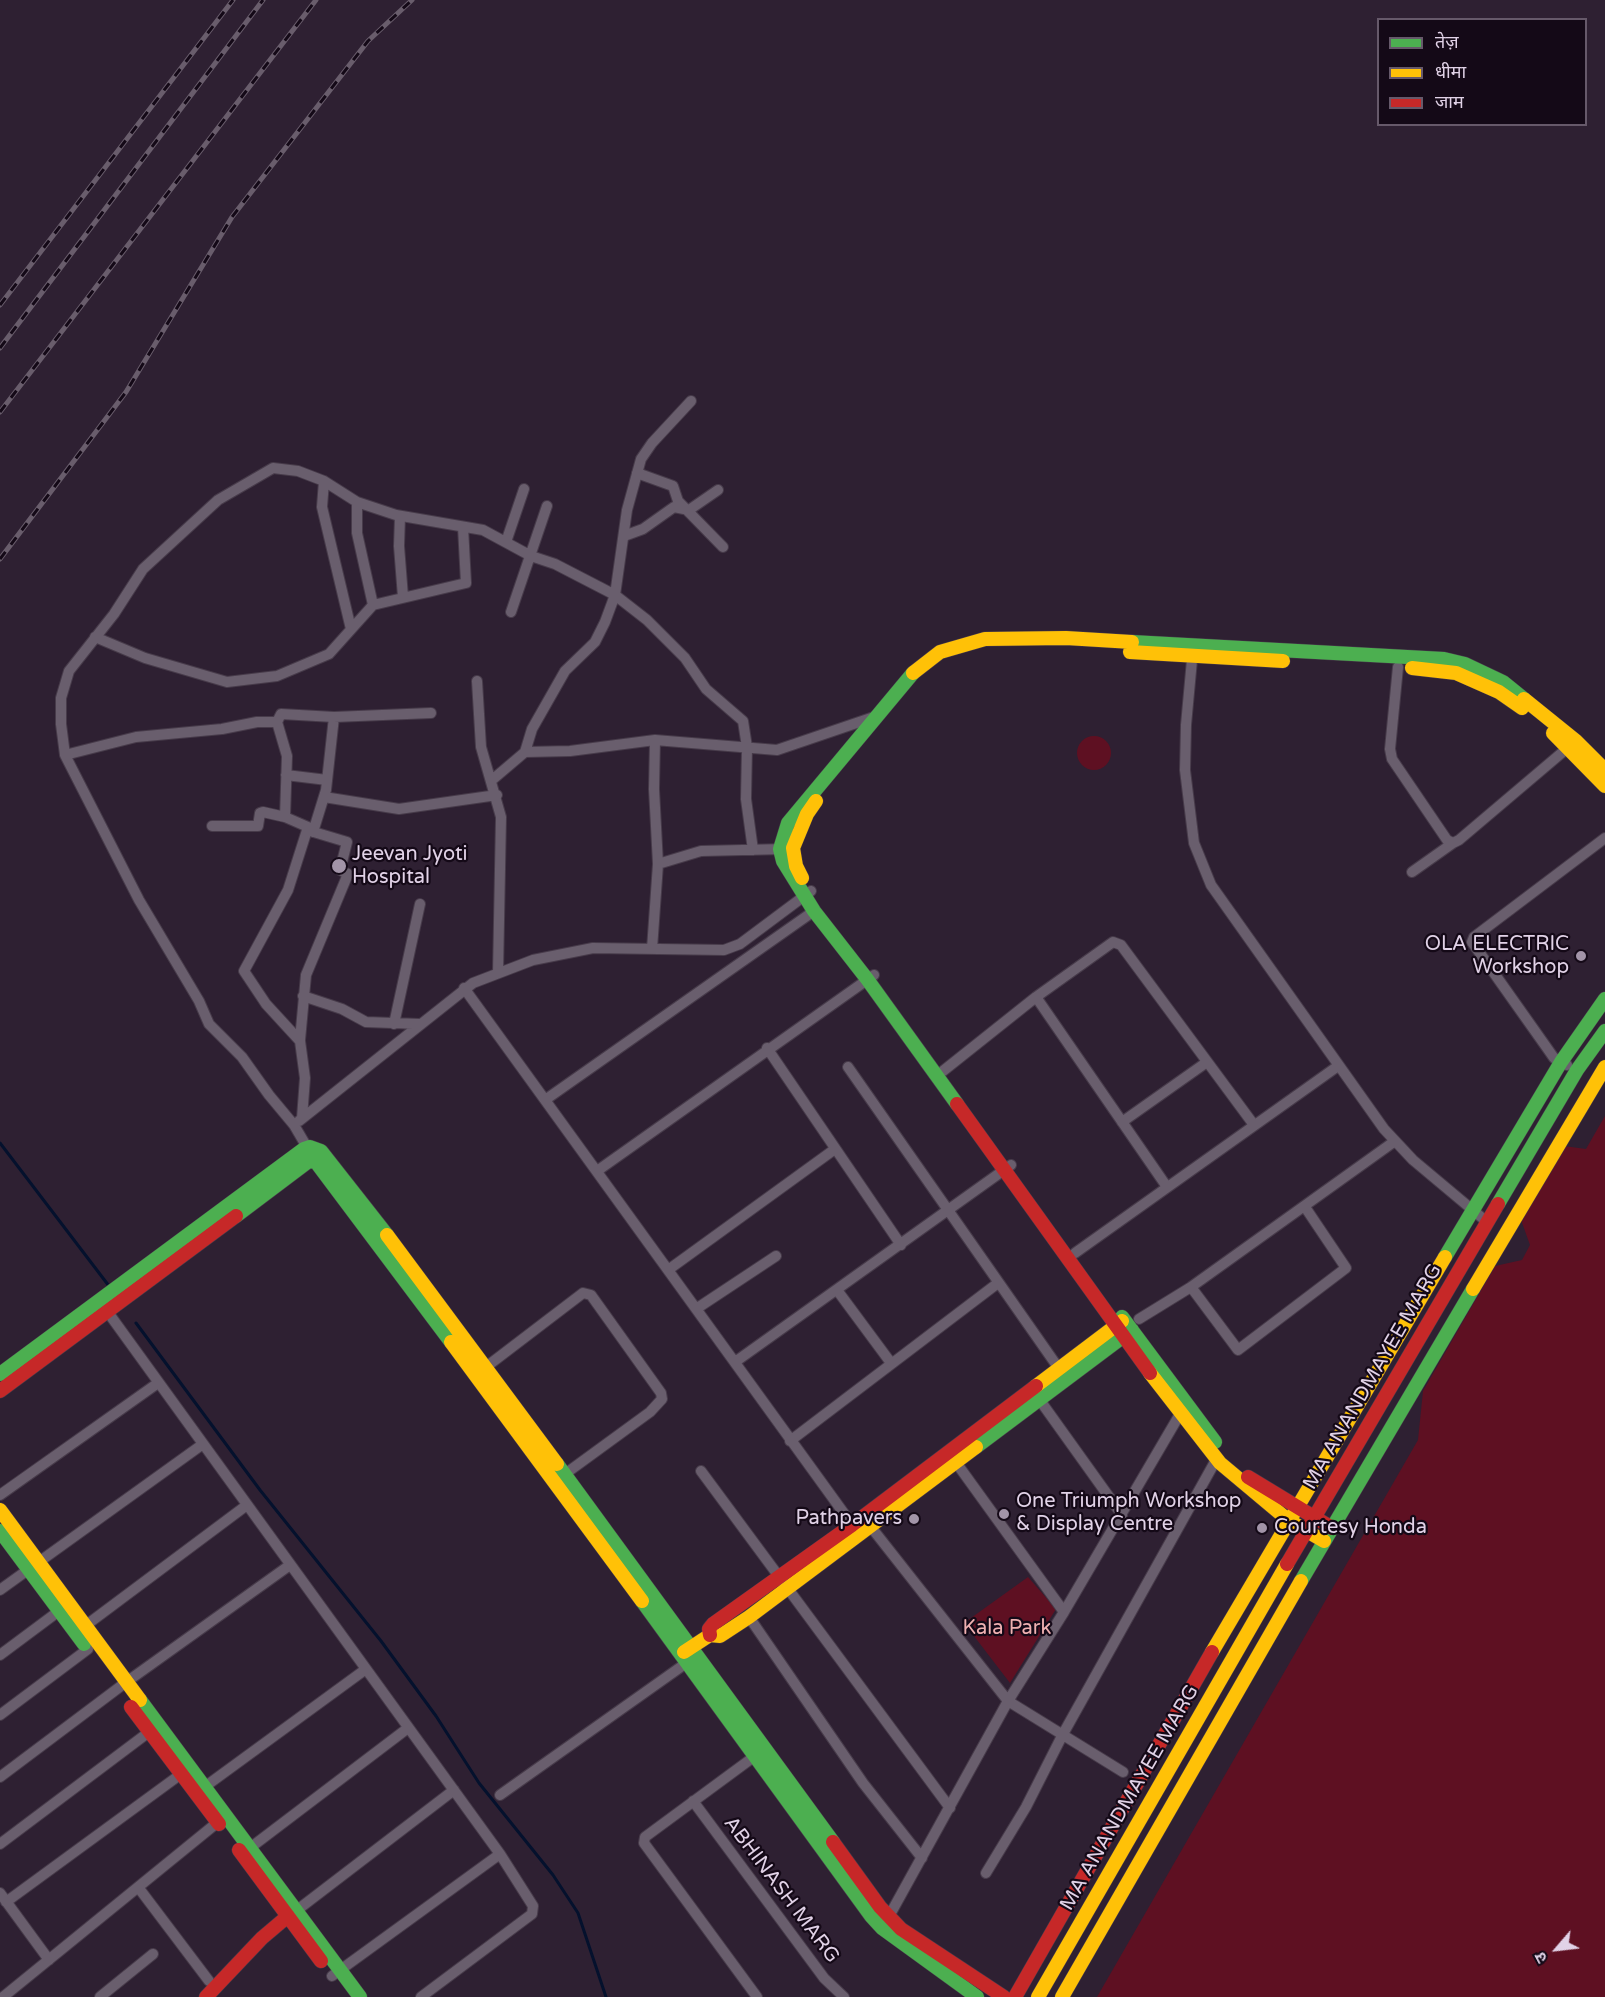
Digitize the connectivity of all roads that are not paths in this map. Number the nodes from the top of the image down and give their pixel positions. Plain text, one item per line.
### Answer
1 (691, 401) dead end
2 (637, 472) junction
3 (324, 481) junction
4 (524, 489) dead end
5 (718, 490) dead end
6 (357, 502) junction
7 (547, 506) dead end
8 (685, 509) junction
9 (400, 516) junction
10 (463, 527) junction
11 (624, 536) junction
12 (506, 542) junction
13 (723, 547) dead end
14 (531, 556) junction
15 (615, 595) junction
16 (403, 597) junction
17 (373, 605) junction
18 (511, 612) dead end
19 (351, 628) junction
20 (95, 637) junction
21 (1193, 651) junction
22 (927, 666) junction
23 (1398, 667) junction
24 (477, 681) dead end
25 (431, 713) dead end
26 (334, 717) junction
27 (874, 717) junction
28 (277, 722) junction
29 (655, 740) junction
30 (1572, 744) junction
31 (747, 747) junction
32 (525, 752) junction
33 (65, 755) junction
34 (1605, 770) edge
35 (286, 775) junction
36 (327, 780) junction
37 (492, 780) junction
38 (1605, 786) edge
39 (496, 795) junction
40 (324, 797) junction
41 (285, 817) junction
42 (212, 826) dead end
43 (310, 831) junction
44 (1605, 838) edge
45 (1453, 843) junction
46 (753, 850) junction
47 (787, 850) junction
48 (658, 864) junction
49 (1412, 872) dead end
50 (808, 893) junction
51 (420, 904) dead end
52 (814, 911) junction
53 (652, 949) junction
54 (498, 973) junction
55 (870, 977) junction
56 (464, 988) junction
57 (303, 996) junction
58 (1036, 997) junction
59 (1605, 999) edge
60 (394, 1024) junction
61 (420, 1024) junction
62 (1605, 1031) edge
63 (300, 1041) junction
64 (767, 1048) junction
65 (1207, 1062) junction
66 (1561, 1062) junction
67 (1338, 1066) junction
68 (848, 1067) dead end
69 (1605, 1067) edge
70 (1577, 1070) junction
71 (943, 1071) junction
72 (545, 1100) junction
73 (298, 1122) junction
74 (1122, 1122) junction
75 (1254, 1125) junction
76 (1395, 1141) junction
77 (307, 1148) junction
78 (835, 1149) junction
79 (316, 1162) junction
80 (1007, 1167) junction
81 (597, 1171) junction
82 (1167, 1187) junction
83 (1305, 1207) junction
84 (1472, 1211) junction
85 (948, 1212) junction
86 (1487, 1222) junction
87 (901, 1245) junction
88 (1075, 1253) junction
89 (776, 1256) dead end
90 (668, 1270) junction
91 (998, 1283) junction
92 (1191, 1287) junction
93 (837, 1290) junction
94 (696, 1309) junction
95 (107, 1311) junction
96 (1127, 1326) junction
97 (735, 1362) junction
98 (891, 1364) junction
99 (486, 1367) junction
100 (1062, 1373) junction
101 (0, 1374) edge
102 (158, 1383) junction
103 (0, 1391) edge
104 (1039, 1399) junction
105 (1180, 1414) junction
106 (790, 1441) junction
107 (203, 1444) junction
108 (1216, 1460) junction
109 (955, 1461) junction
110 (701, 1472) dead end
111 (565, 1474) junction
112 (0, 1495) edge
113 (247, 1505) junction
114 (1296, 1507) junction
115 (0, 1510) edge
116 (1122, 1515) junction
117 (1288, 1520) junction
118 (1310, 1524) junction
119 (1332, 1528) junction
120 (861, 1529) junction
121 (0, 1531) edge
122 (1324, 1541) junction
123 (290, 1565) junction
124 (34, 1566) junction
125 (784, 1582) junction
126 (0, 1590) edge
127 (59, 1611) junction
128 (1064, 1612) junction
129 (748, 1617) junction
130 (80, 1630) junction
131 (710, 1635) junction
132 (88, 1649) junction
133 (0, 1655) edge
134 (689, 1655) junction
135 (366, 1669) junction
136 (121, 1686) junction
137 (1008, 1701) junction
138 (0, 1715) edge
139 (408, 1728) junction
140 (149, 1732) junction
141 (1063, 1734) junction
142 (755, 1756) junction
143 (1123, 1772) dead end
144 (181, 1774) junction
145 (0, 1777) edge
146 (200, 1790) junction
147 (454, 1790) junction
148 (501, 1795) dead end
149 (693, 1801) junction
150 (950, 1808) junction
151 (218, 1822) junction
152 (0, 1844) edge
153 (246, 1851) junction
154 (500, 1854) junction
155 (922, 1858) junction
156 (986, 1873) dead end
157 (138, 1887) junction
158 (3, 1898) edge
159 (292, 1913) junction
160 (885, 1922) junction
161 (262, 1938) junction
162 (153, 1954) dead end
163 (49, 1960) junction
164 (336, 1973) junction
165 (209, 1981) junction
166 (3, 1997) edge
167 (100, 1997) edge
168 (195, 1997) edge
169 (206, 1997) edge
170 (348, 1997) edge
171 (360, 1997) edge
172 (421, 1997) edge
173 (757, 1997) edge
174 (844, 1997) edge
175 (977, 1997) edge
176 (1004, 1997) edge
177 (1015, 1997) edge
178 (1038, 1997) edge
179 (1062, 1997) edge

1 - 2 street
2 - 8 street
2 - 11 street
3 - 6 street
3 - 19 street
3 - 20 street
4 - 12 street
5 - 8 street
6 - 9 street
6 - 17 street
7 - 14 street
8 - 11 street
8 - 13 street
9 - 10 street
9 - 16 street
10 - 12 street
10 - 16 street
11 - 15 street
12 - 14 street
14 - 15 street
14 - 18 street
15 - 31 street
15 - 32 street
16 - 17 street
17 - 19 street
19 - 20 street
20 - 33 street
21 - 22 street
21 - 23 street
21 - 30 street
21 - 67 street
22 - 27 street
22 - 47 street
23 - 30 street
23 - 45 street
24 - 37 street
25 - 26 street
26 - 28 street
26 - 36 street
27 - 31 street
27 - 47 street
28 - 33 street
28 - 35 street
29 - 31 street
29 - 32 street
29 - 48 street
30 - 34 street
30 - 38 street
30 - 45 street
31 - 46 street
32 - 37 street
33 - 73 street
35 - 36 street
35 - 41 street
36 - 40 street
37 - 39 street
39 - 40 street
39 - 54 street
40 - 43 street
41 - 42 street
41 - 43 street
43 - 57 street
43 - 63 street
44 - 66 street
45 - 49 street
46 - 47 street
46 - 48 street
47 - 50 street
48 - 53 street
50 - 52 street
50 - 53 street
50 - 55 street
51 - 60 street
52 - 55 street
52 - 72 street
53 - 54 street
54 - 56 street
55 - 64 street
55 - 71 street
55 - 80 street
56 - 61 street
56 - 72 street
57 - 60 street
57 - 63 street
58 - 65 street
58 - 71 street
58 - 74 street
59 - 66 street
60 - 61 street
61 - 73 street
62 - 70 street, MA ANANDMAYEE MARG
63 - 73 street
64 - 78 street
64 - 81 street
65 - 74 street
65 - 75 street
66 - 70 street
66 - 84 street
67 - 75 street
67 - 76 street
68 - 85 street
69 - 119 street, MA ANANDMAYEE MARG
70 - 86 street, MA ANANDMAYEE MARG
71 - 80 street
72 - 81 street
73 - 77 street
74 - 82 street
75 - 82 street
76 - 83 street
76 - 84 street
77 - 79 street
77 - 99 street
77 - 101 street
78 - 87 street
78 - 90 street
79 - 95 street
79 - 134 street
80 - 85 street
80 - 88 street
80 - 96 street
81 - 90 street
82 - 88 street
83 - 92 street
83 - 92 street
84 - 86 street
84 - 114 street
85 - 87 street
85 - 91 street
86 - 118 street, MA ANANDMAYEE MARG
87 - 93 street
88 - 96 street
89 - 94 street
90 - 94 street
91 - 98 street
91 - 100 street
92 - 96 street
93 - 97 street
93 - 98 street
94 - 97 street
95 - 102 street
95 - 103 street
96 - 100 street
96 - 105 street
96 - 114 street
97 - 106 street
98 - 106 street
99 - 111 street
99 - 111 street
100 - 104 street
100 - 120 street
102 - 107 street
102 - 112 street
104 - 109 street
104 - 116 street
105 - 108 street
105 - 116 street
106 - 120 street
107 - 113 street
107 - 124 street
108 - 117 street
108 - 141 street
109 - 120 street
109 - 128 street
110 - 125 street
111 - 134 street
113 - 123 street
113 - 130 street
114 - 117 street
114 - 118 street
115 - 124 street
116 - 128 street
117 - 118 street
117 - 177 street
118 - 119 street
118 - 122 street
118 - 178 street, MA ANANDMAYEE MARG
119 - 122 street, MA ANANDMAYEE MARG
120 - 125 street
120 - 137 street
121 - 124 street
122 - 179 street, MA ANANDMAYEE MARG
123 - 135 street
123 - 136 street
124 - 126 street
124 - 127 street
124 - 130 street
125 - 129 street
125 - 131 street
125 - 150 street
127 - 130 street
127 - 133 street
128 - 137 street
129 - 131 street
129 - 155 street
130 - 132 street
130 - 136 street
131 - 134 street
132 - 136 street
132 - 138 street
134 - 142 street
134 - 148 street
134 - 160 street
135 - 139 street
135 - 146 street
136 - 140 street
136 - 145 street
136 - 146 street
137 - 141 street
137 - 150 street
139 - 147 street
139 - 153 street
140 - 144 street
140 - 152 street
141 - 143 street
141 - 156 street
142 - 149 street
142 - 160 street
144 - 146 street
144 - 158 street
146 - 151 street
146 - 153 street
147 - 154 street
147 - 159 street
149 - 173 street
149 - 174 street, ABHINASH MARG
150 - 155 street
151 - 153 street
151 - 157 street
153 - 159 street
154 - 164 street
154 - 172 street
155 - 160 street
157 - 163 street
157 - 165 street
158 - 163 street
159 - 161 street
159 - 164 street
160 - 175 street
160 - 176 street
161 - 165 street
161 - 169 street
162 - 167 street
163 - 166 street
164 - 170 street
164 - 171 street
165 - 168 street

